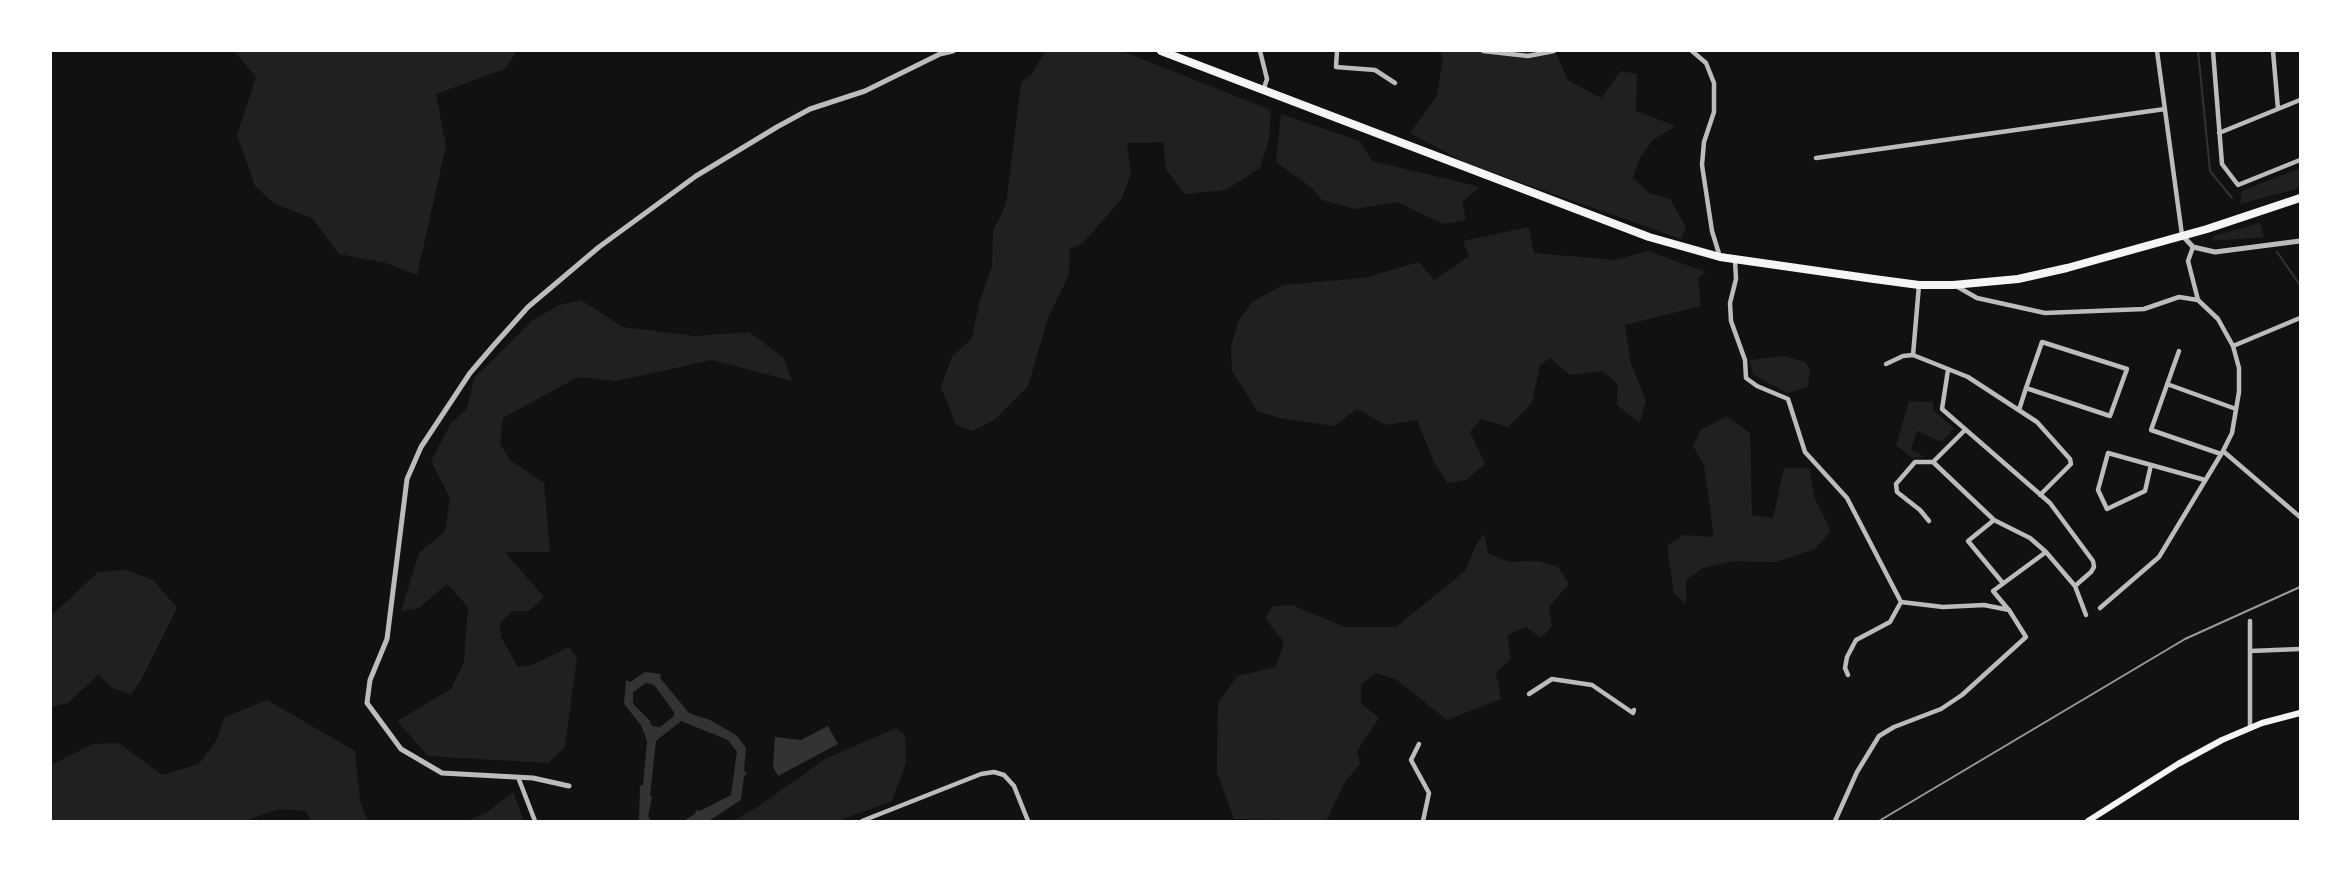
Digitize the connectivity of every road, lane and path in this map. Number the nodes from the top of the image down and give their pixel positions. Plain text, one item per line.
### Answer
1 (953, 51) edge
2 (1161, 51) edge
3 (1260, 51) edge
4 (1337, 51) edge
5 (1483, 51) edge
6 (1554, 51) edge
7 (2157, 51) edge
8 (2213, 51) edge
9 (2273, 51) edge
10 (1695, 52) edge
11 (1395, 83) dead end
12 (1263, 91) junction
13 (2300, 100) edge
14 (2165, 109) junction
15 (2278, 109) junction
16 (2219, 133) junction
17 (1816, 158) dead end
18 (2300, 160) edge
19 (2300, 198) edge
20 (2182, 235) junction
21 (2300, 240) edge
22 (2193, 247) junction
23 (1720, 257) junction
24 (1735, 260) junction
25 (1919, 285) junction
26 (1953, 285) junction
27 (2198, 300) junction
28 (2300, 318) edge
29 (2233, 346) junction
30 (2179, 351) dead end
31 (1913, 356) junction
32 (1886, 364) dead end
33 (1948, 370) junction
34 (2167, 384) junction
35 (2026, 388) junction
36 (2236, 409) junction
37 (2019, 410) junction
38 (1965, 430) junction
39 (2222, 452) junction
40 (1933, 462) junction
41 (2151, 465) junction
42 (2205, 480) junction
43 (2040, 495) junction
44 (2300, 518) edge
45 (1994, 520) junction
46 (1929, 521) dead end
47 (2046, 552) junction
48 (2002, 582) junction
49 (2074, 586) junction
50 (1901, 602) junction
51 (2100, 608) dead end
52 (2008, 610) junction
53 (2086, 615) dead end
54 (2250, 621) dead end
55 (2300, 649) edge
56 (2250, 651) junction
57 (1848, 675) dead end
58 (1528, 694) dead end
59 (1634, 710) dead end
60 (2300, 713) edge
61 (2250, 728) junction
62 (1419, 744) dead end
63 (518, 777) junction
64 (569, 786) dead end
65 (535, 821) edge
66 (862, 821) edge
67 (1028, 821) edge
68 (1422, 821) edge
69 (1835, 821) edge
70 (2088, 821) edge

1 - 63 street
2 - 12 highway
3 - 12 street
4 - 11 street
5 - 6 street
7 - 14 street
8 - 16 street
9 - 15 street
10 - 23 street
12 - 23 highway
13 - 15 street
14 - 17 street
14 - 20 street
15 - 16 street
16 - 18 street
19 - 20 highway
20 - 22 street
20 - 26 highway
21 - 22 street
22 - 27 street
23 - 24 highway
24 - 25 highway
24 - 50 street
25 - 26 highway
25 - 31 street
26 - 27 street
27 - 29 street
28 - 29 street
29 - 36 street
30 - 34 street
31 - 32 street
31 - 33 street
33 - 37 street
33 - 38 street
34 - 36 street
34 - 39 street
35 - 35 street
35 - 37 street
36 - 39 street
37 - 43 street
38 - 40 street
38 - 43 street
39 - 42 street
39 - 44 street
40 - 45 street
40 - 46 street
41 - 41 street
41 - 42 street
42 - 51 street
43 - 49 street
45 - 47 street
45 - 48 street
47 - 48 street
47 - 49 street
48 - 52 street
49 - 53 street
50 - 52 street
50 - 57 street
52 - 69 street
54 - 56 street
55 - 56 street
56 - 61 street
58 - 59 street
60 - 61 main road
61 - 70 main road
62 - 68 street
63 - 64 street
63 - 65 street
66 - 67 street

